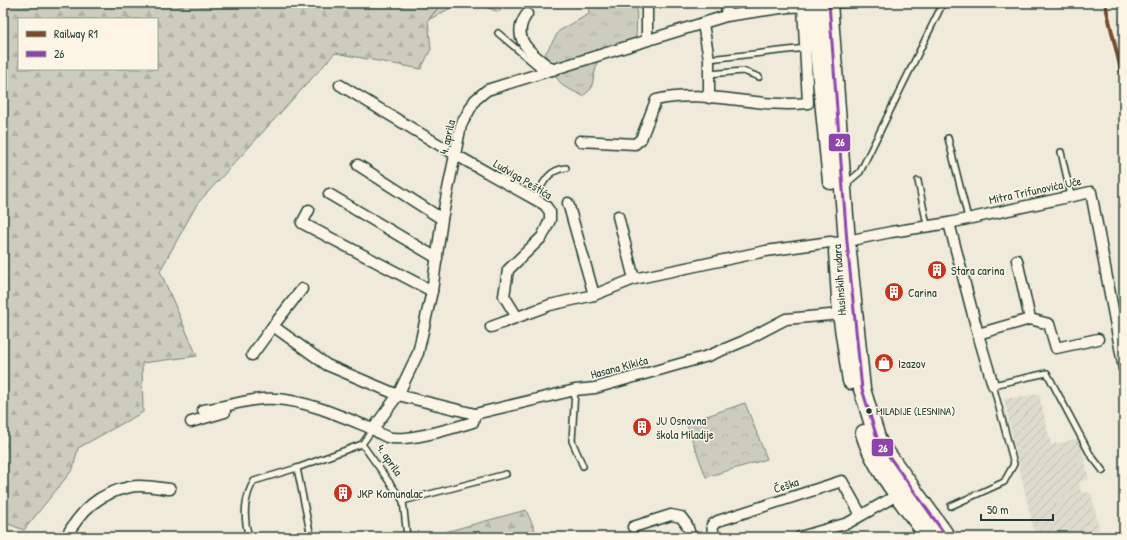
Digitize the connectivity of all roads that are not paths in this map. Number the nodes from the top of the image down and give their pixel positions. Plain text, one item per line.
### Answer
1 (639, 3) edge
2 (647, 3) edge
3 (726, 3) edge
4 (878, 3) edge
5 (943, 3) edge
6 (788, 5) edge
7 (818, 5) edge
8 (527, 14) dead end
9 (726, 16) junction
10 (703, 24) junction
11 (648, 25) junction
12 (498, 33) dead end
13 (647, 40) junction
14 (806, 48) junction
15 (709, 59) junction
16 (549, 72) junction
17 (709, 74) junction
18 (759, 77) dead end
19 (340, 85) dead end
20 (709, 98) junction
21 (948, 138) dead end
22 (580, 141) dead end
23 (1061, 152) dead end
24 (456, 154) junction
25 (358, 165) dead end
26 (566, 168) dead end
27 (918, 181) dead end
28 (842, 188) junction
29 (329, 194) dead end
30 (1071, 196) junction
31 (534, 200) junction
32 (568, 203) dead end
33 (309, 210) dead end
34 (618, 216) dead end
35 (442, 218) junction
36 (968, 218) junction
37 (949, 223) junction
38 (927, 225) junction
39 (842, 242) junction
40 (437, 258) junction
41 (1017, 260) dead end
42 (634, 279) junction
43 (302, 289) dead end
44 (432, 291) junction
45 (594, 295) junction
46 (841, 314) junction
47 (517, 317) junction
48 (1030, 319) junction
49 (273, 326) junction
50 (491, 327) dead end
51 (978, 334) junction
52 (1098, 340) dead end
53 (252, 355) dead end
54 (1124, 369) edge
55 (993, 384) junction
56 (575, 390) junction
57 (398, 395) junction
58 (260, 400) junction
59 (203, 410) dead end
60 (475, 414) junction
61 (192, 422) dead end
62 (373, 429) junction
63 (362, 444) junction
64 (584, 466) dead end
65 (297, 468) junction
66 (1103, 471) dead end
67 (506, 474) dead end
68 (170, 489) dead end
69 (897, 494) junction
70 (402, 501) junction
71 (951, 506) dead end
72 (861, 515) junction
73 (633, 527) dead end
74 (66, 537) edge
75 (249, 537) edge
76 (311, 537) edge
77 (407, 537) edge
78 (691, 537) edge
79 (714, 537) edge
80 (800, 537) edge
81 (929, 537) edge
82 (947, 537) edge

1 - 11 street
2 - 11 street
3 - 9 street
4 - 7 lane
5 - 28 lane
6 - 7 street, 4. aprila
6 - 9 street, 4. aprila
7 - 14 street
7 - 28 main road, Husinskih rudara
7 - 39 main road, Husinskih rudara
8 - 16 street
9 - 10 street, 4. aprila
10 - 13 street, 4. aprila
10 - 15 street
11 - 13 street
12 - 16 lane
13 - 16 street, 4. aprila
14 - 15 lane
14 - 20 street
15 - 17 street
16 - 24 street, 4. aprila
17 - 18 lane
17 - 20 street
19 - 24 street, Ludviga Peštića
20 - 22 street
21 - 36 lane
23 - 30 lane
24 - 31 street, Ludviga Peštića
24 - 35 street, 4. aprila
25 - 35 street
26 - 31 lane
27 - 38 lane
28 - 39 main road, Husinskih rudara
29 - 40 street
30 - 36 street, Mitra Trifunovića Uče
30 - 54 street, Mitra Trifunovića Uče
31 - 47 street, Ludviga Peštića
32 - 45 street
33 - 44 street
34 - 42 street
35 - 40 street, 4. aprila
36 - 37 street, Mitra Trifunovića Uče
37 - 38 street, Mitra Trifunovića Uče
37 - 51 street
38 - 39 street, Mitra Trifunovića Uče
39 - 42 street
39 - 46 main road, Husinskih rudara
39 - 82 main road, Husinskih rudara
40 - 44 street, 4. aprila
41 - 48 street
42 - 45 street
43 - 49 street
44 - 57 street, 4. aprila
45 - 47 street
46 - 56 street, Hasana Kikića
46 - 69 main road, Husinskih rudara
47 - 50 street
48 - 51 street
48 - 52 street
49 - 53 street
49 - 57 street
51 - 55 street
55 - 66 lane
55 - 71 lane
56 - 60 street, Hasana Kikića
56 - 64 lane
57 - 60 street, Hasana Kikića
57 - 62 street, 4. aprila
58 - 59 street, 4. aprila
58 - 61 street, 4. aprila
58 - 62 street, 4. aprila
60 - 62 street
62 - 63 lane, 4. aprila
63 - 65 lane, 4. aprila
63 - 70 lane, 4. aprila
65 - 75 lane, 4. aprila
65 - 76 lane
67 - 70 lane
68 - 74 street
69 - 72 street
69 - 81 main road, Husinskih rudara
70 - 77 lane, 4. aprila
72 - 79 street, Češka
72 - 80 street
73 - 78 street

